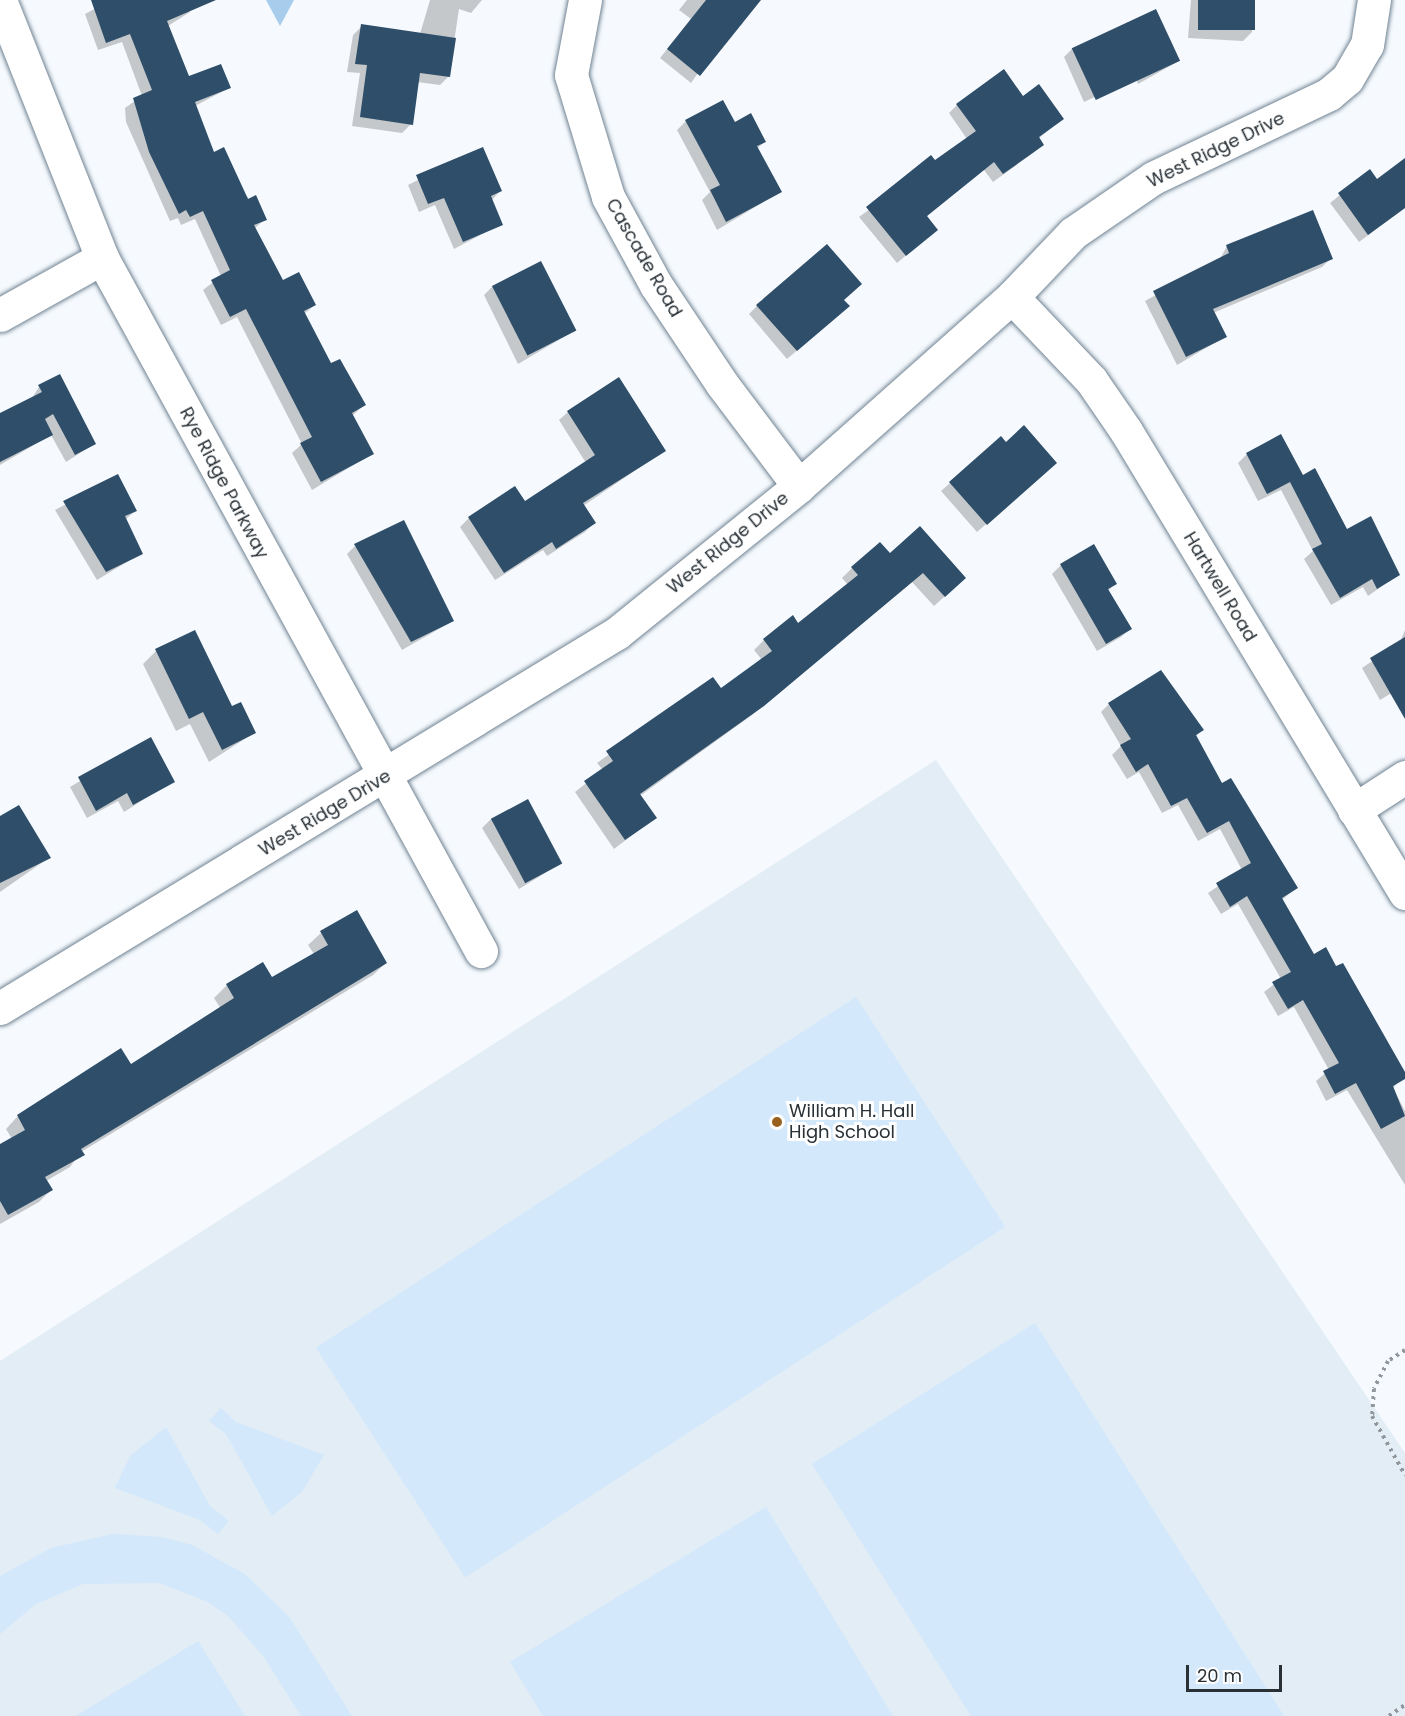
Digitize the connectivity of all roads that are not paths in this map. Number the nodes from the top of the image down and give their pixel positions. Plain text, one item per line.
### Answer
1 (0, 0) edge
2 (585, 0) edge
3 (1374, 0) edge
4 (102, 258) junction
5 (1012, 297) junction
6 (0, 315) edge
7 (800, 486) junction
8 (1405, 777) edge
9 (382, 778) junction
10 (1354, 810) junction
11 (1405, 893) edge
12 (481, 951) dead end
13 (0, 1008) edge

1 - 4 street, Rye Ridge Parkway
2 - 7 street, Cascade Road
3 - 5 street, West Ridge Drive
4 - 6 street
4 - 9 street, Rye Ridge Parkway
5 - 7 street, West Ridge Drive
5 - 10 street, Hartwell Road
7 - 9 street, West Ridge Drive
8 - 10 street
9 - 12 street, Rye Ridge Parkway
9 - 13 street, West Ridge Drive
10 - 11 street, Hartwell Road

